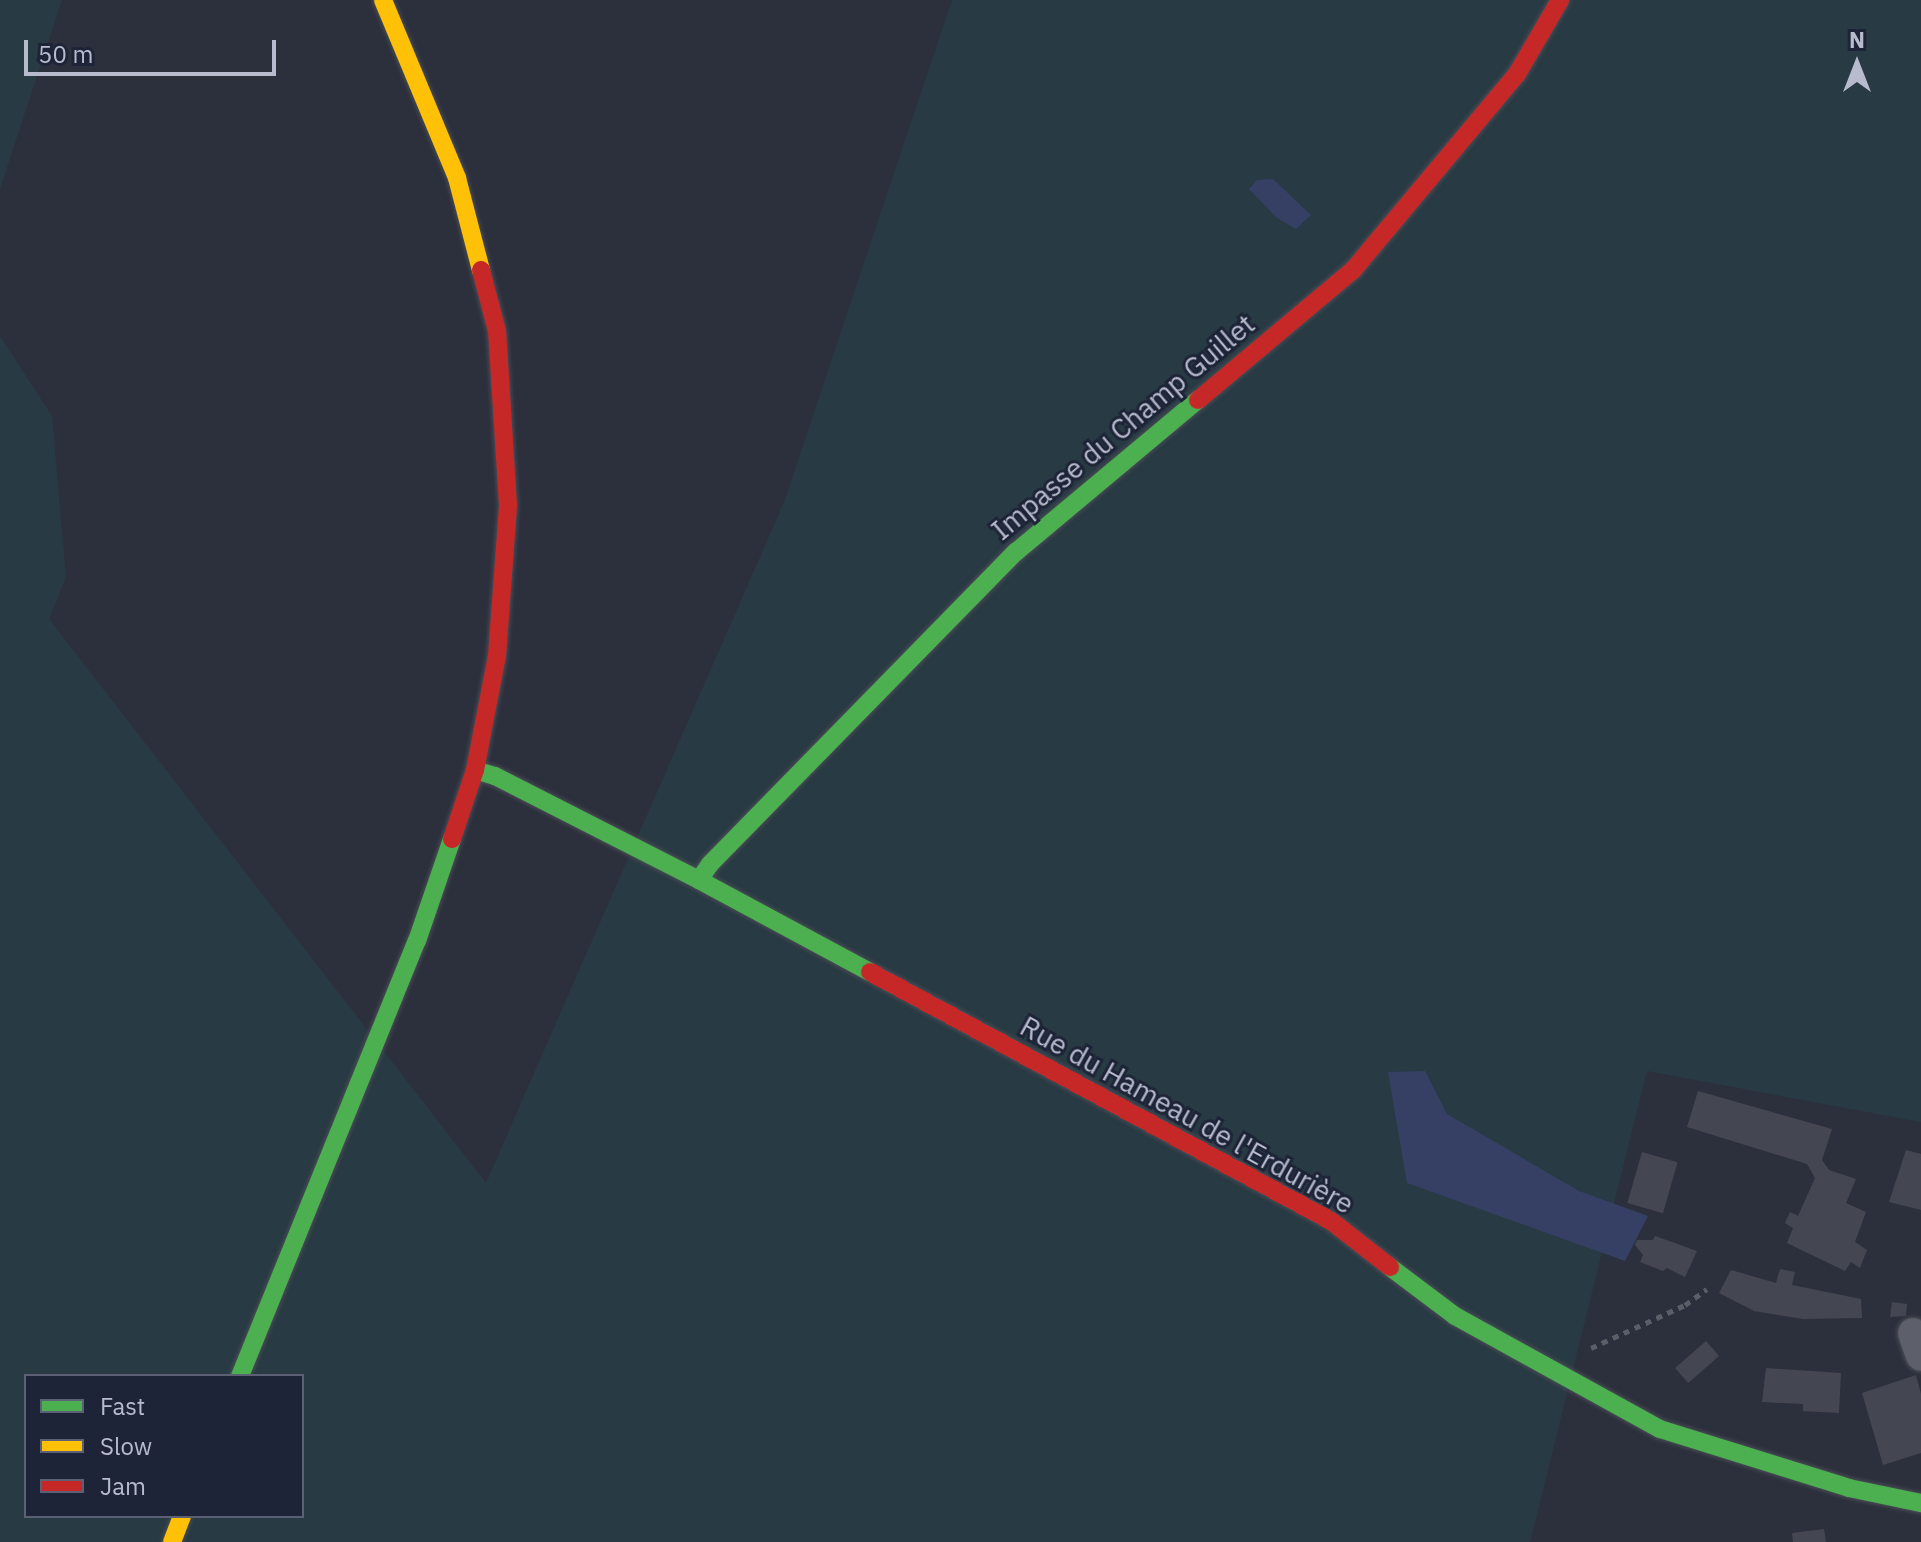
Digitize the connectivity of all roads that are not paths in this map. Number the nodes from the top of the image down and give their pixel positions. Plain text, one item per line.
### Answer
1 (383, 0) edge
2 (1560, 0) edge
3 (475, 770) junction
4 (699, 880) junction
5 (241, 1374) edge
6 (1921, 1503) edge
7 (181, 1518) edge
8 (172, 1542) edge

1 - 3 street
2 - 4 street, Impasse du Champ Guillet
3 - 4 street, Rue du Hameau de l'Erdurière
3 - 5 street
4 - 6 street, Rue du Hameau de l'Erdurière
7 - 8 street

